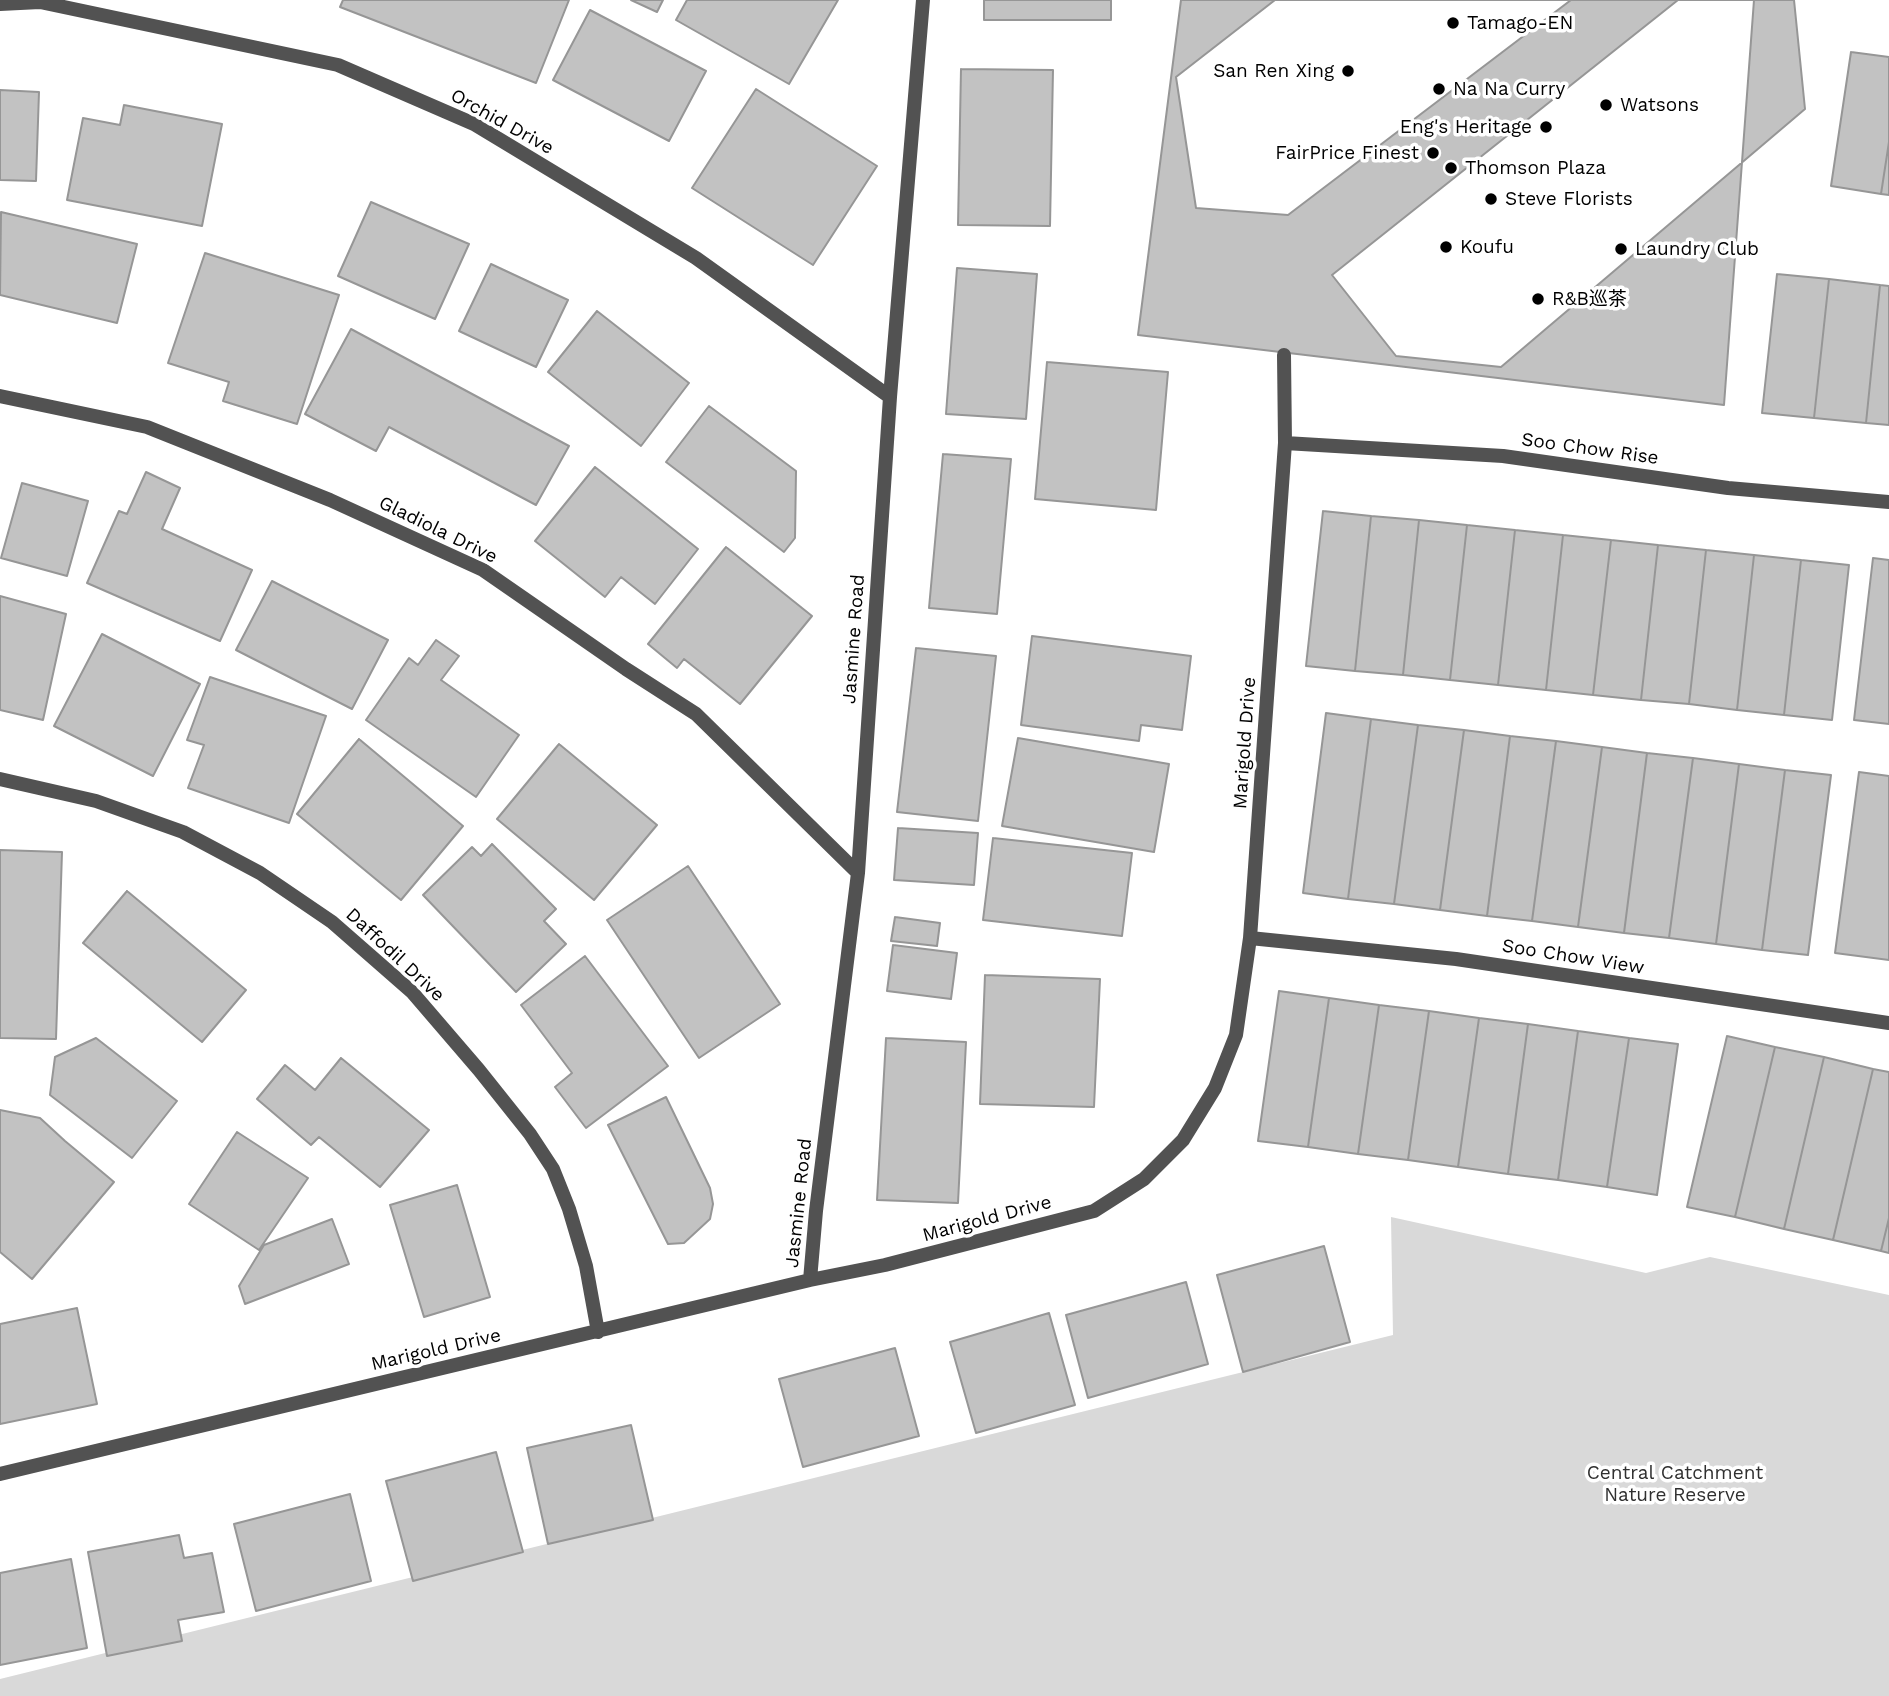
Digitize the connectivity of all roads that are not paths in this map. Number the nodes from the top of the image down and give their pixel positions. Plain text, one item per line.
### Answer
1 (923, 0) edge
2 (0, 4) edge
3 (1284, 355) dead end
4 (0, 396) edge
5 (890, 397) junction
6 (1285, 443) junction
7 (1889, 502) edge
8 (0, 779) edge
9 (858, 873) junction
10 (1250, 938) junction
11 (1889, 1023) edge
12 (810, 1280) junction
13 (598, 1332) junction
14 (0, 1474) edge

1 - 5 street, Jasmine Road
2 - 5 street, Orchid Drive
3 - 6 street, Marigold Drive
4 - 9 street, Gladiola Drive
5 - 9 street, Jasmine Road
6 - 7 street, Soo Chow Rise
6 - 10 street, Marigold Drive
8 - 13 street, Daffodil Drive
9 - 12 street, Jasmine Road
10 - 11 street, Soo Chow View
10 - 12 street, Marigold Drive
12 - 13 street, Marigold Drive
13 - 14 street, Marigold Drive

